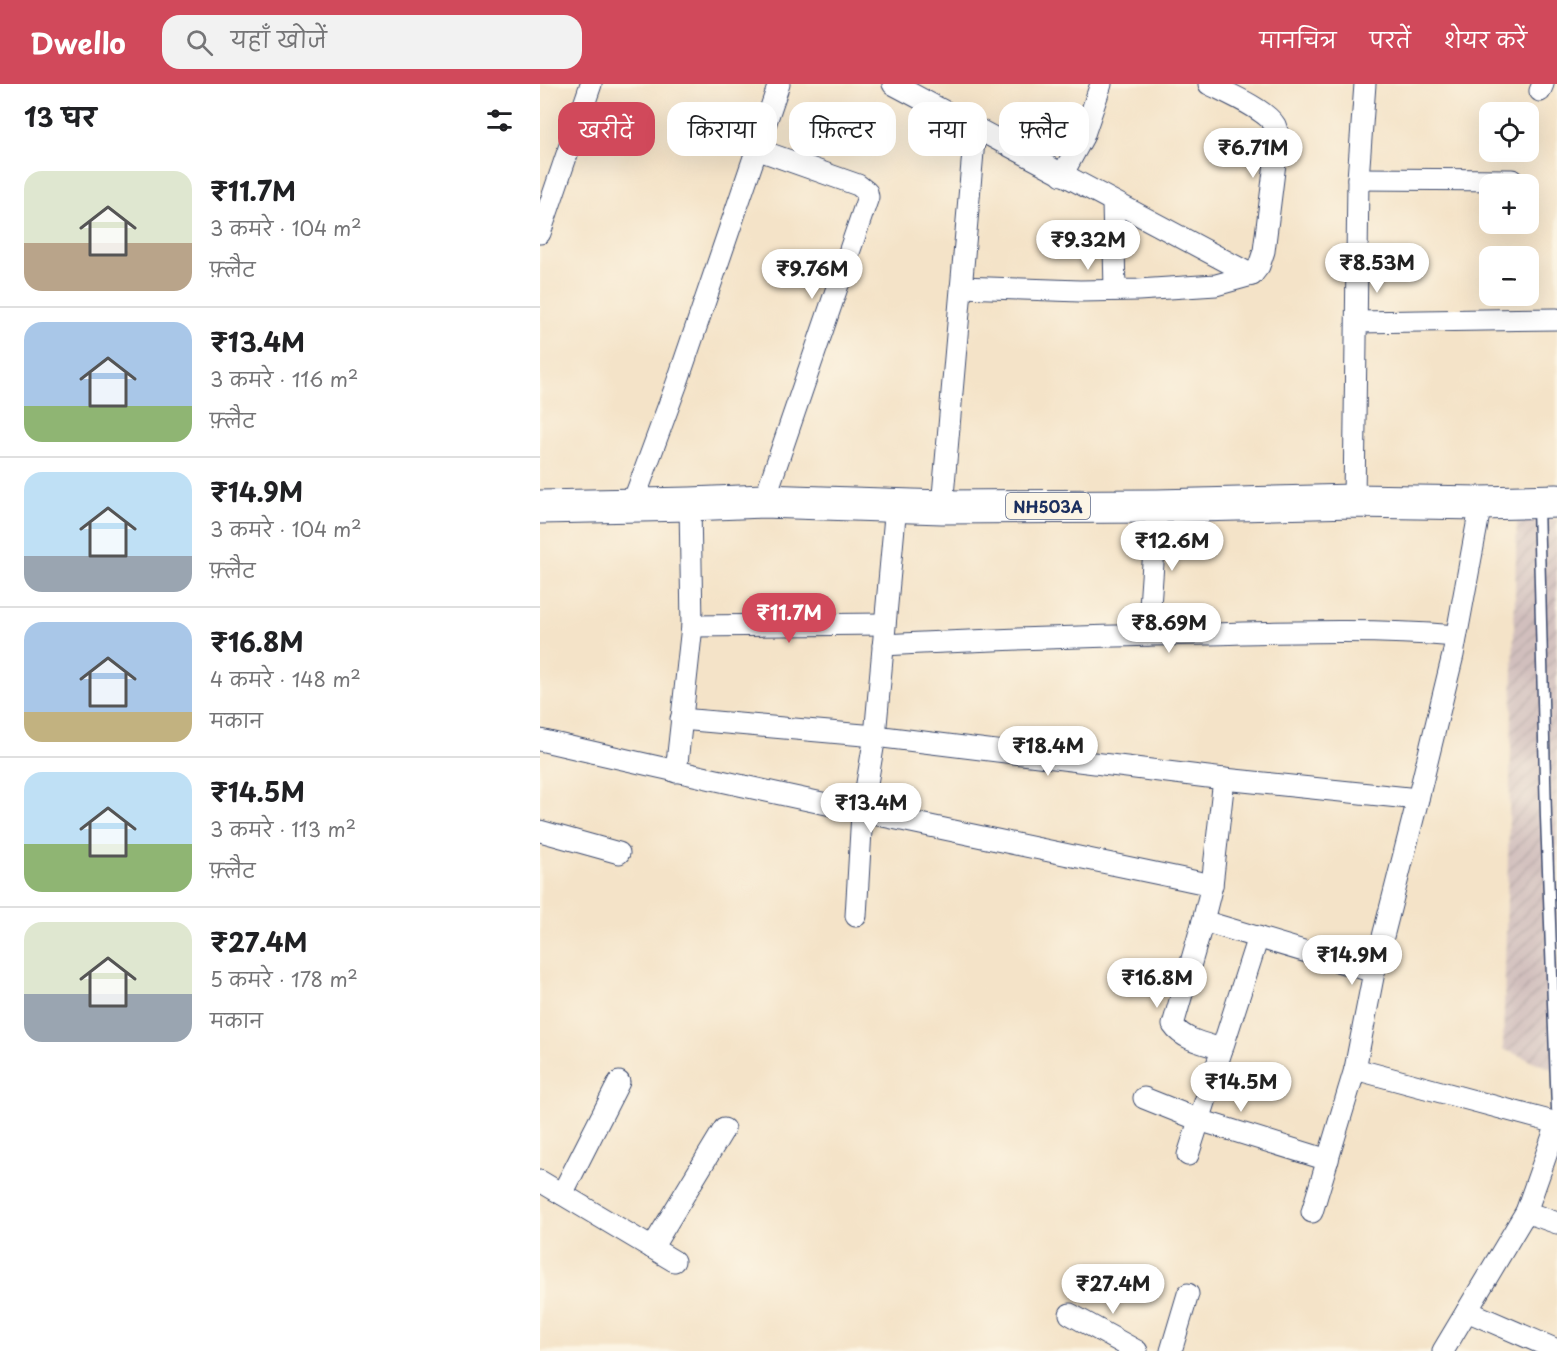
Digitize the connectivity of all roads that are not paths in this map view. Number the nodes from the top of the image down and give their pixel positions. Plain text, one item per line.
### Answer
1 (591, 84) edge
2 (779, 84) edge
3 (893, 84) edge
4 (1101, 84) edge
5 (1209, 84) edge
6 (1365, 84) edge
7 (773, 102) edge
8 (926, 102) edge
9 (987, 135) edge
10 (754, 156) edge
11 (776, 156) edge
12 (973, 156) edge
13 (1062, 175) junction
14 (1358, 178) junction
15 (1479, 180) edge
16 (1113, 202) junction
17 (540, 233) edge
18 (1252, 276) junction
19 (961, 287) junction
20 (1114, 290) junction
21 (1557, 319) edge
22 (1357, 322) junction
23 (764, 501) junction
24 (1354, 501) junction
25 (1547, 501) edge
26 (1481, 503) junction
27 (690, 504) junction
28 (632, 505) junction
29 (897, 505) junction
30 (1157, 506) junction
31 (540, 507) edge
32 (942, 507) junction
33 (692, 626) junction
34 (884, 634) junction
35 (1148, 635) junction
36 (1456, 636) junction
37 (681, 718) junction
38 (875, 736) junction
39 (540, 740) edge
40 (676, 772) junction
41 (1224, 779) junction
42 (1418, 800) junction
43 (862, 813) junction
44 (1551, 817) edge
45 (540, 831) edge
46 (619, 853) dead end
47 (1212, 885) junction
48 (856, 916) dead end
49 (1203, 921) junction
50 (1258, 937) junction
51 (1374, 972) junction
52 (1222, 1049) junction
53 (1355, 1069) junction
54 (619, 1082) dead end
55 (1144, 1098) dead end
56 (1557, 1109) edge
57 (1199, 1120) junction
58 (1557, 1124) edge
59 (724, 1129) dead end
60 (1188, 1155) dead end
61 (1328, 1160) junction
62 (540, 1181) edge
63 (562, 1194) junction
64 (1312, 1212) dead end
65 (1526, 1212) junction
66 (1557, 1223) edge
67 (652, 1248) junction
68 (674, 1261) dead end
69 (1188, 1294) dead end
70 (1467, 1311) junction
71 (1071, 1314) dead end
72 (1543, 1348) edge
73 (1137, 1351) edge
74 (1171, 1351) edge
75 (1443, 1351) edge

1 - 17 street
2 - 7 street
3 - 8 street
4 - 13 street
5 - 18 street
6 - 14 street
9 - 13 street
10 - 28 street
11 - 23 street
12 - 19 street
13 - 16 street
14 - 15 street
14 - 22 street
16 - 18 street
16 - 20 street
18 - 20 street
19 - 20 street
19 - 32 street
21 - 22 street
22 - 24 street
23 - 27 highway, NH503A
23 - 29 highway, NH503A
24 - 26 highway, NH503A
24 - 30 highway, NH503A
25 - 26 highway, NH503A
25 - 44 lane
26 - 36 street
27 - 28 highway, NH503A
27 - 33 street
28 - 31 highway, NH503A
29 - 32 highway, NH503A
29 - 34 street
30 - 32 highway, NH503A
30 - 35 street
33 - 34 street
33 - 37 street
34 - 35 street
34 - 38 street
35 - 36 street
36 - 42 street
37 - 38 street
37 - 40 street
38 - 41 street
38 - 43 street
39 - 40 street
40 - 43 street
41 - 42 street
41 - 47 street
42 - 51 street
43 - 47 street
43 - 48 street
44 - 56 lane
45 - 46 street
47 - 49 street
49 - 50 street
49 - 52 street
50 - 51 street
50 - 52 street
51 - 53 street
52 - 57 street
53 - 58 street
53 - 61 street
54 - 63 street
55 - 57 street
57 - 60 street
57 - 61 street
58 - 65 street
59 - 67 street
61 - 64 street
62 - 63 street
63 - 67 street
65 - 66 street
65 - 70 street
67 - 68 street
69 - 74 street
70 - 72 street
70 - 75 street
71 - 73 street

